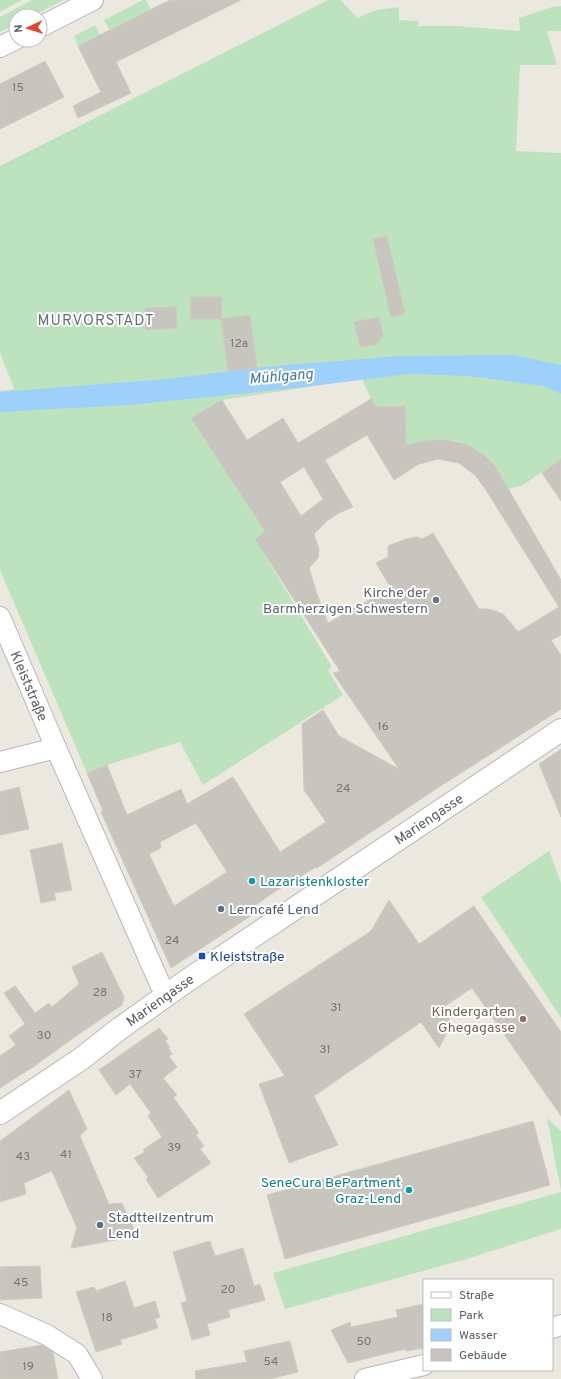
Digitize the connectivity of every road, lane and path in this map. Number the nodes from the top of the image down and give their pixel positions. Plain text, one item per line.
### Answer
1 (93, 0) edge
2 (48, 23) edge
3 (0, 617) edge
4 (561, 730) edge
5 (56, 748) junction
6 (0, 762) edge
7 (168, 995) junction
8 (0, 1113) edge
9 (0, 1314) edge
10 (423, 1365) edge
11 (92, 1379) edge
12 (365, 1379) edge

1 - 2 street
3 - 5 street, Kleiststraße
4 - 7 street, Mariengasse
5 - 6 street
5 - 7 street, Kleiststraße
7 - 8 street, Mariengasse
9 - 11 street
10 - 12 street

